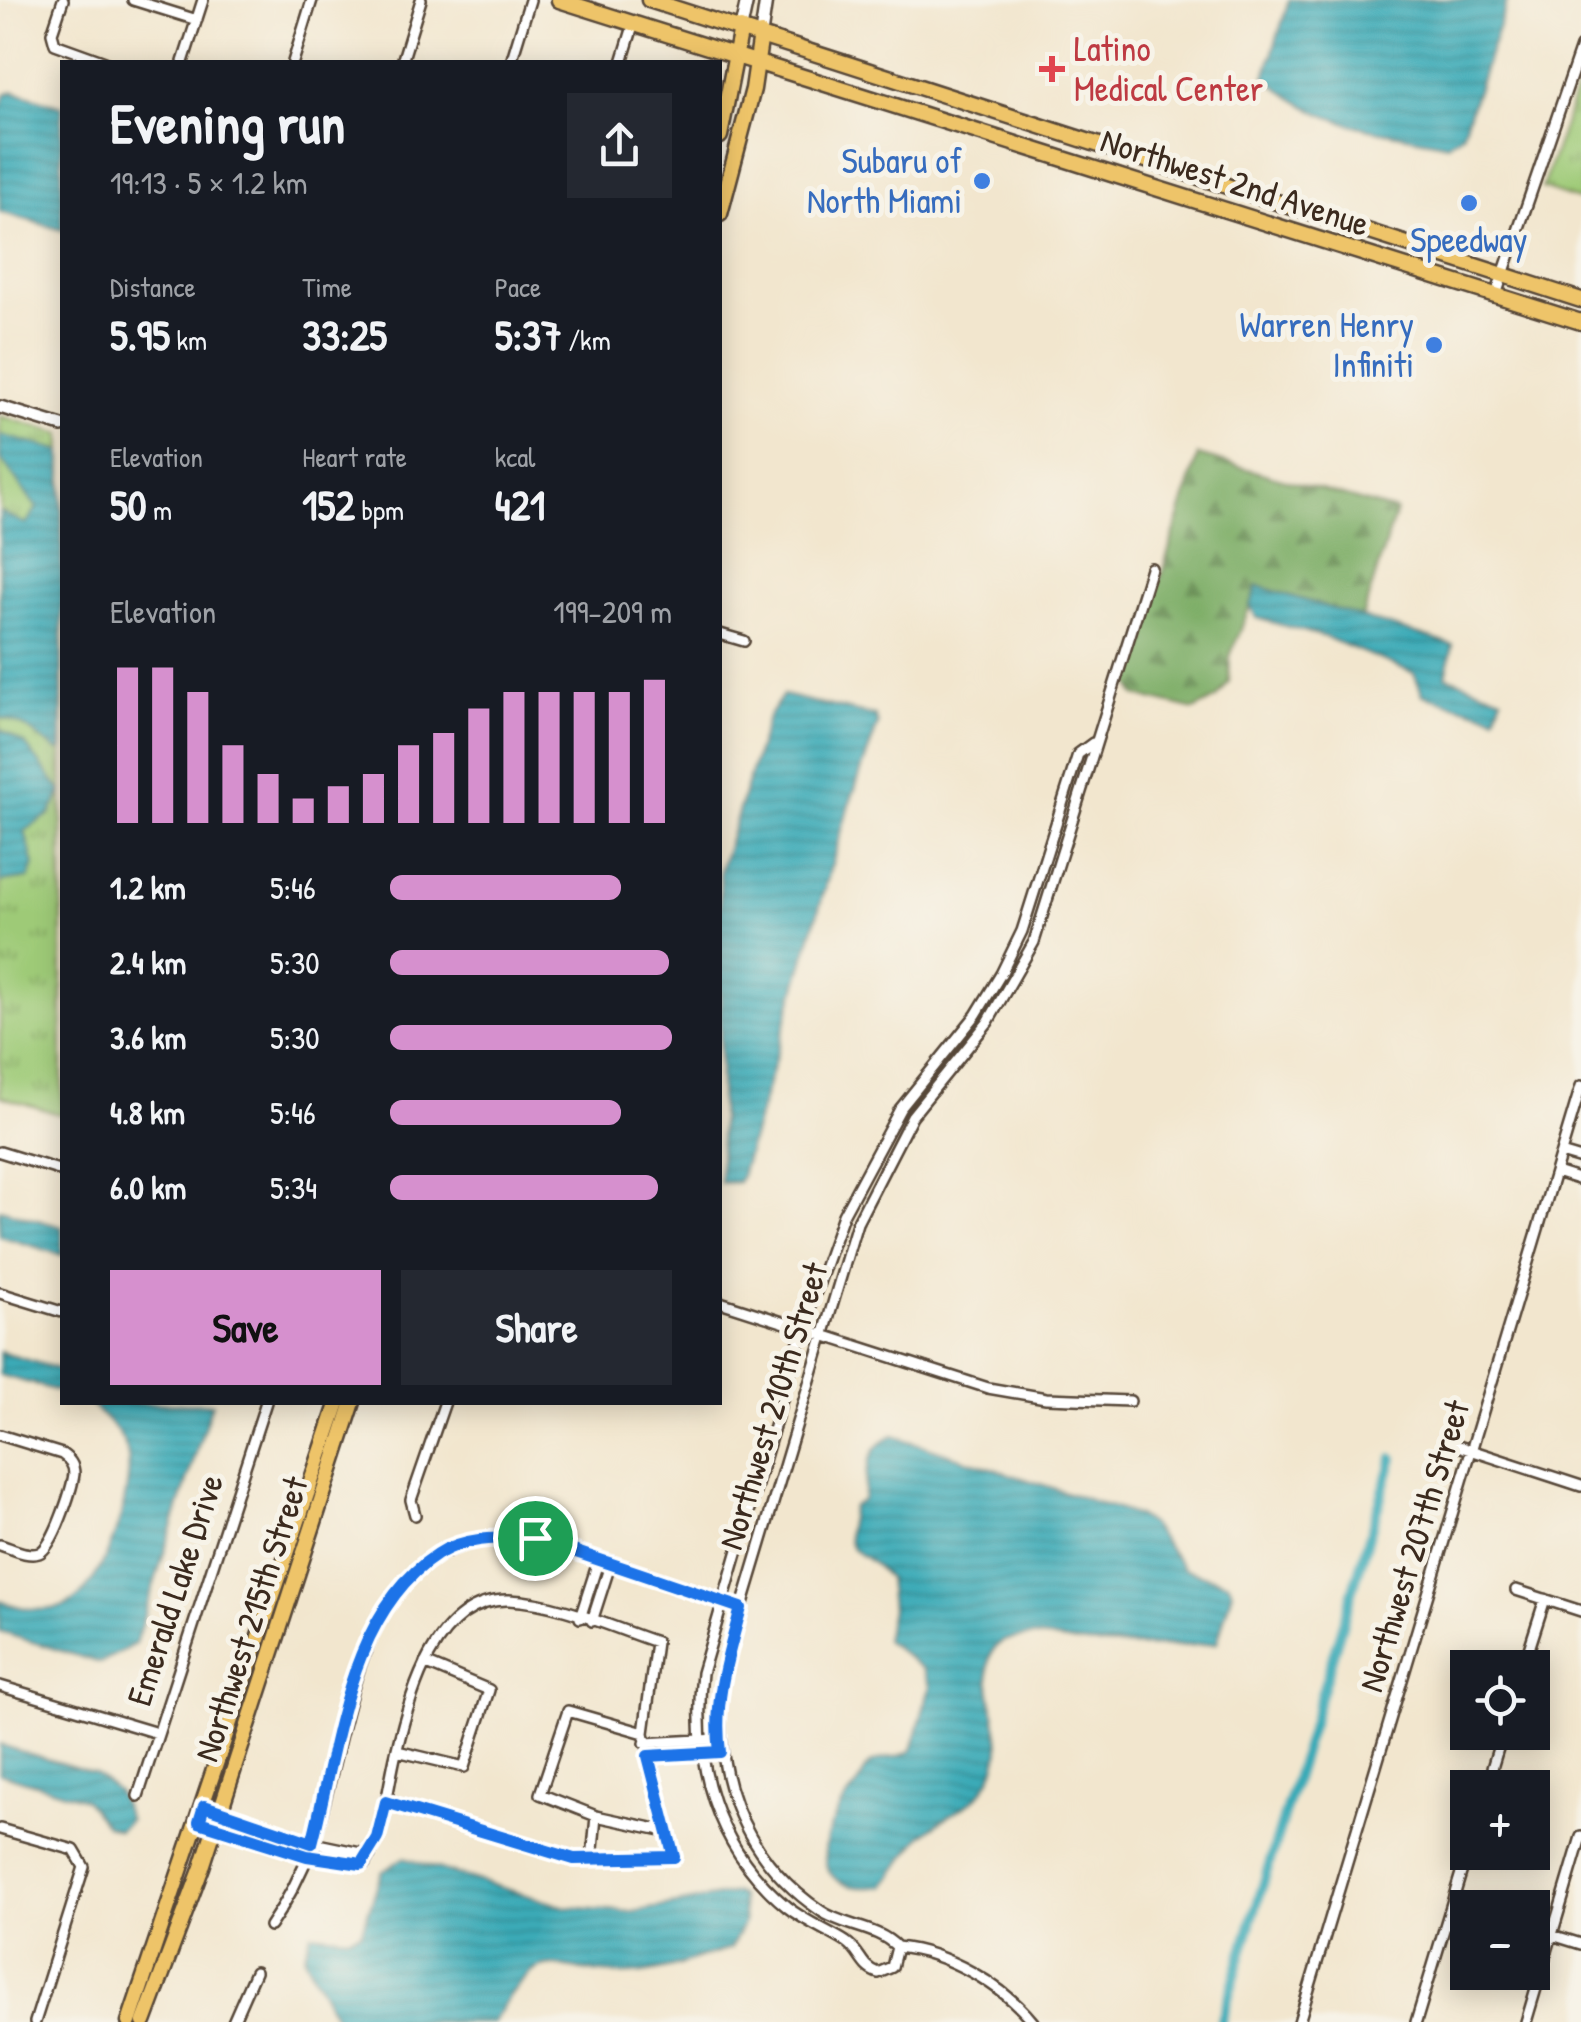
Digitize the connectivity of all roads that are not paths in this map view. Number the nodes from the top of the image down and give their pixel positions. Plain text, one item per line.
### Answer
1 (63, 0) edge
2 (132, 0) edge
3 (203, 0) edge
4 (312, 0) edge
5 (421, 0) edge
6 (530, 0) edge
7 (559, 0) edge
8 (648, 0) edge
9 (748, 0) edge
10 (766, 0) edge
11 (197, 20) junction
12 (634, 24) junction
13 (741, 28) junction
14 (761, 34) junction
15 (1581, 47) edge
16 (737, 54) junction
17 (98, 60) edge
18 (184, 60) edge
19 (294, 60) edge
20 (403, 60) edge
21 (513, 60) edge
22 (623, 60) edge
23 (758, 61) junction
24 (722, 126) edge
25 (1061, 133) junction
26 (1054, 155) junction
27 (722, 207) edge
28 (1502, 275) junction
29 (1496, 295) junction
30 (1581, 300) edge
31 (1581, 322) edge
32 (0, 407) edge
33 (60, 425) edge
34 (1151, 568) dead end
35 (722, 635) edge
36 (744, 641) dead end
37 (1093, 742) junction
38 (1581, 1086) edge
39 (0, 1152) edge
40 (1561, 1153) junction
41 (1581, 1159) edge
42 (60, 1170) edge
43 (1556, 1172) junction
44 (1581, 1180) edge
45 (0, 1293) edge
46 (722, 1303) edge
47 (60, 1311) edge
48 (802, 1331) junction
49 (822, 1334) junction
50 (1130, 1400) dead end
51 (265, 1405) edge
52 (337, 1405) edge
53 (352, 1405) edge
54 (444, 1405) edge
55 (0, 1436) edge
56 (1449, 1443) dead end
57 (1470, 1450) junction
58 (1581, 1486) edge
59 (415, 1514) dead end
60 (0, 1545) edge
61 (600, 1558) junction
62 (611, 1562) junction
63 (1516, 1590) dead end
64 (1545, 1599) junction
65 (724, 1602) junction
66 (741, 1608) junction
67 (1581, 1611) edge
68 (580, 1618) junction
69 (592, 1621) junction
70 (1528, 1650) edge
71 (425, 1663) junction
72 (0, 1686) edge
73 (157, 1734) junction
74 (645, 1738) junction
75 (718, 1738) junction
76 (699, 1740) junction
77 (396, 1751) junction
78 (720, 1752) junction
79 (701, 1753) junction
80 (648, 1756) junction
81 (138, 1796) dead end
82 (386, 1802) junction
83 (201, 1814) junction
84 (596, 1816) junction
85 (218, 1820) junction
86 (0, 1828) edge
87 (666, 1831) junction
88 (1581, 1838) edge
89 (312, 1843) junction
90 (370, 1855) junction
91 (307, 1856) junction
92 (592, 1860) junction
93 (1462, 1870) edge
94 (270, 1926) dead end
95 (1552, 1936) junction
96 (1581, 1944) edge
97 (896, 1947) junction
98 (255, 1972) dead end
99 (35, 2022) edge
100 (129, 2022) edge
101 (144, 2022) edge
102 (234, 2022) edge
103 (1034, 2022) edge
104 (1299, 2022) edge
105 (1416, 2022) edge
106 (1526, 2022) edge

1 - 17 street
2 - 11 street
3 - 11 street
4 - 19 street
5 - 20 street
6 - 21 street
7 - 12 main road, Northwest 2nd Avenue
8 - 13 main road, Northwest 2nd Avenue
9 - 13 street
10 - 14 street
11 - 18 street
12 - 16 main road, Northwest 2nd Avenue
12 - 22 street
13 - 14 main road, Northwest 2nd Avenue
13 - 16 main road
14 - 23 main road
14 - 25 main road, Northwest 2nd Avenue
15 - 28 street
16 - 23 main road, Northwest 2nd Avenue
16 - 24 main road
23 - 26 main road, Northwest 2nd Avenue
23 - 27 main road
25 - 26 street
25 - 28 main road, Northwest 2nd Avenue
26 - 29 main road, Northwest 2nd Avenue
28 - 29 street
28 - 30 main road, Northwest 2nd Avenue
29 - 31 main road, Northwest 2nd Avenue
32 - 33 street
34 - 37 street, Northwest 210th Street
35 - 36 street
37 - 48 street, Northwest 210th Street
37 - 49 street, Northwest 210th Street
38 - 40 street, Northwest 207th Street
39 - 42 street
40 - 41 street
40 - 43 street, Northwest 207th Street
43 - 44 street
43 - 57 street, Northwest 207th Street
45 - 47 street
46 - 48 street
48 - 49 street
48 - 65 street, Northwest 210th Street
49 - 50 street
49 - 66 street, Northwest 210th Street
51 - 73 street, Emerald Lake Drive
52 - 83 main road, Northwest 215th Street
53 - 85 main road, Northwest 215th Street
54 - 59 street
55 - 60 street
56 - 57 street
57 - 58 street
57 - 104 street, Northwest 207th Street
61 - 62 street
61 - 68 street
61 - 89 street
62 - 65 street
62 - 69 street
63 - 64 street
64 - 67 street
64 - 70 street
65 - 66 street
65 - 76 street, Northwest 210th Street
66 - 75 street, Northwest 210th Street
68 - 69 street
68 - 71 street
69 - 74 street
71 - 77 street
71 - 77 street
72 - 73 street
73 - 81 street, Emerald Lake Drive
74 - 76 street
74 - 80 street
74 - 84 street
75 - 76 street
75 - 78 street, Northwest 210th Street
76 - 79 street, Northwest 210th Street
77 - 82 street
78 - 79 street
78 - 97 street, Northwest 210th Street
79 - 80 street
79 - 97 street, Northwest 210th Street
80 - 87 street
82 - 90 street
82 - 92 street
83 - 85 street
83 - 85 street
83 - 100 main road, Northwest 215th Street
84 - 87 street
84 - 92 street
85 - 89 street
85 - 91 street
85 - 101 main road, Northwest 215th Street
86 - 99 street
87 - 92 street
88 - 95 street
89 - 90 street
89 - 91 street
90 - 91 street
91 - 94 street
93 - 105 street
95 - 96 street
95 - 106 street
97 - 103 street
98 - 102 street

